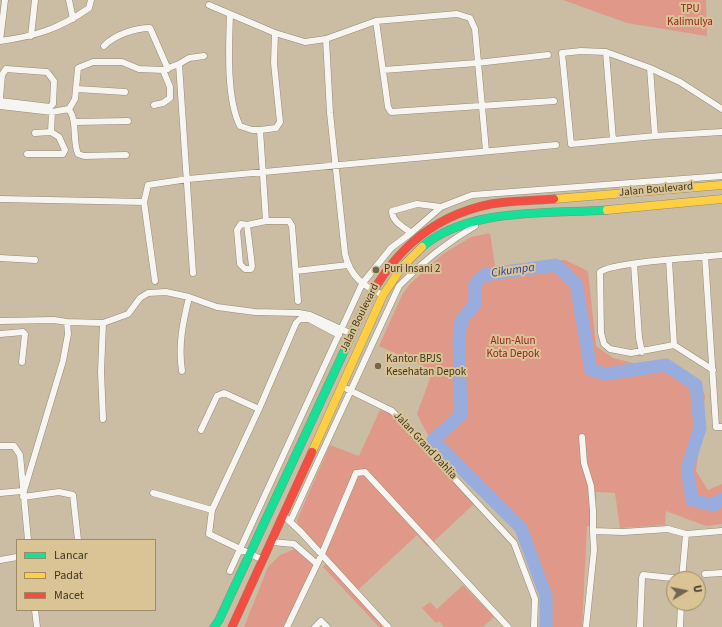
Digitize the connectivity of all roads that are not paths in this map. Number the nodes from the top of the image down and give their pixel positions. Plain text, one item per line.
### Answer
1 (6, 0) edge
2 (35, 0) edge
3 (69, 0) edge
4 (91, 0) edge
5 (209, 5) dead end
6 (230, 14) junction
7 (73, 19) junction
8 (376, 21) junction
9 (275, 33) junction
10 (31, 36) junction
11 (326, 38) junction
12 (104, 46) dead end
13 (606, 52) junction
14 (548, 55) dead end
15 (204, 56) dead end
16 (477, 63) junction
17 (178, 64) junction
18 (650, 68) junction
19 (166, 69) junction
20 (383, 70) junction
21 (77, 89) junction
22 (125, 92) dead end
23 (0, 98) edge
24 (0, 101) edge
25 (554, 101) dead end
26 (154, 105) dead end
27 (0, 106) edge
28 (481, 107) junction
29 (69, 108) junction
30 (722, 109) edge
31 (52, 112) junction
32 (128, 121) dead end
33 (75, 122) junction
34 (260, 130) junction
35 (35, 132) dead end
36 (51, 132) junction
37 (722, 132) edge
38 (655, 136) junction
39 (613, 140) junction
40 (556, 146) dead end
41 (486, 151) junction
42 (26, 154) dead end
43 (126, 155) dead end
44 (336, 167) junction
45 (263, 173) junction
46 (722, 176) edge
47 (188, 179) junction
48 (722, 185) edge
49 (0, 199) edge
50 (722, 199) edge
51 (144, 202) junction
52 (441, 207) junction
53 (266, 222) junction
54 (247, 224) junction
55 (475, 226) dead end
56 (411, 233) junction
57 (722, 255) edge
58 (705, 256) junction
59 (0, 258) edge
60 (36, 260) dead end
61 (669, 260) junction
62 (634, 264) junction
63 (348, 265) junction
64 (296, 271) junction
65 (193, 273) dead end
66 (155, 281) dead end
67 (362, 284) junction
68 (372, 290) junction
69 (383, 295) junction
70 (189, 297) junction
71 (298, 301) dead end
72 (0, 322) edge
73 (67, 322) junction
74 (103, 323) junction
75 (340, 332) junction
76 (0, 334) edge
77 (352, 334) junction
78 (674, 345) junction
79 (642, 352) junction
80 (22, 362) dead end
81 (713, 370) junction
82 (182, 371) dead end
83 (342, 386) junction
84 (350, 390) junction
85 (259, 409) junction
86 (104, 419) dead end
87 (722, 427) edge
88 (201, 430) dead end
89 (582, 437) dead end
90 (0, 446) edge
91 (0, 493) edge
92 (153, 493) dead end
93 (23, 494) junction
94 (212, 510) junction
95 (287, 519) junction
96 (593, 531) junction
97 (722, 531) edge
98 (686, 534) junction
99 (28, 539) edge
100 (78, 539) edge
101 (272, 542) junction
102 (242, 549) junction
103 (251, 554) junction
104 (321, 556) junction
105 (16, 557) edge
106 (0, 560) edge
107 (263, 560) junction
108 (317, 564) junction
109 (230, 571) dead end
110 (683, 571) edge
111 (722, 573) edge
112 (706, 574) edge
113 (666, 577) edge
114 (35, 611) edge
115 (681, 611) edge
116 (37, 627) edge
117 (214, 627) edge
118 (232, 627) edge
119 (287, 627) edge
120 (315, 627) edge
121 (327, 627) edge
122 (388, 627) edge
123 (508, 627) edge
124 (534, 627) edge
125 (586, 627) edge
126 (640, 627) edge
127 (680, 627) edge

1 - 10 street
2 - 10 street
3 - 7 street
4 - 7 street
5 - 6 street
6 - 9 street
6 - 34 street
7 - 10 street
8 - 11 street
8 - 16 street
8 - 20 street
9 - 11 street
9 - 34 street
11 - 44 street
12 - 19 street
13 - 18 street
13 - 39 street
13 - 39 street
14 - 16 street
15 - 17 street
16 - 20 street
16 - 28 street
17 - 19 street
17 - 47 street
18 - 30 street
18 - 38 street
19 - 21 street
19 - 26 street
20 - 28 street
21 - 22 street
21 - 29 street
23 - 24 street
25 - 28 street
27 - 31 street
28 - 41 street
29 - 31 street
29 - 33 street
31 - 36 street
32 - 33 street
33 - 43 street
34 - 45 street
35 - 36 street
36 - 42 street
37 - 38 street
38 - 39 street
40 - 41 street
41 - 44 street
44 - 45 street
44 - 63 street
45 - 47 street
45 - 53 street
46 - 52 street
47 - 51 street
47 - 65 street
48 - 68 main road, Jalan Boulevard
49 - 51 street
50 - 69 main road, Jalan Boulevard
51 - 66 street
52 - 56 street
52 - 56 street
53 - 54 street
53 - 64 street
54 - 54 street
55 - 84 street
56 - 67 street
57 - 58 street
58 - 61 street
58 - 81 street
59 - 60 street
61 - 62 street
61 - 78 street
62 - 79 street
62 - 79 street
63 - 64 street
63 - 67 street
64 - 71 street
67 - 68 street
67 - 75 street
68 - 69 street
68 - 77 main road, Jalan Boulevard
69 - 83 main road, Jalan Boulevard
70 - 74 street
70 - 75 street
70 - 82 street
72 - 73 street
73 - 74 street
73 - 93 street
74 - 86 street
75 - 77 street
75 - 85 street
75 - 102 street
76 - 80 street
77 - 103 main road, Jalan Boulevard
78 - 79 street
78 - 81 street
81 - 87 street
83 - 84 street, Jalan Grand Dahlia
83 - 95 main road, Jalan Boulevard
84 - 95 street
84 - 124 street, Jalan Grand Dahlia
85 - 88 street
85 - 94 street
89 - 96 street
90 - 93 street
91 - 93 street
92 - 94 street
93 - 99 street
93 - 100 street
94 - 102 street
95 - 101 main road, Jalan Boulevard
95 - 104 street
96 - 98 street
96 - 125 street
97 - 98 street
98 - 110 street
101 - 107 main road, Jalan Boulevard
101 - 108 street
102 - 103 street
102 - 109 street
103 - 107 street
103 - 117 main road, Jalan Boulevard
104 - 108 street
104 - 122 street
104 - 123 street
105 - 106 street
107 - 118 main road, Jalan Boulevard
108 - 119 street
111 - 112 street
113 - 126 street
114 - 116 street
115 - 127 street
120 - 121 street

